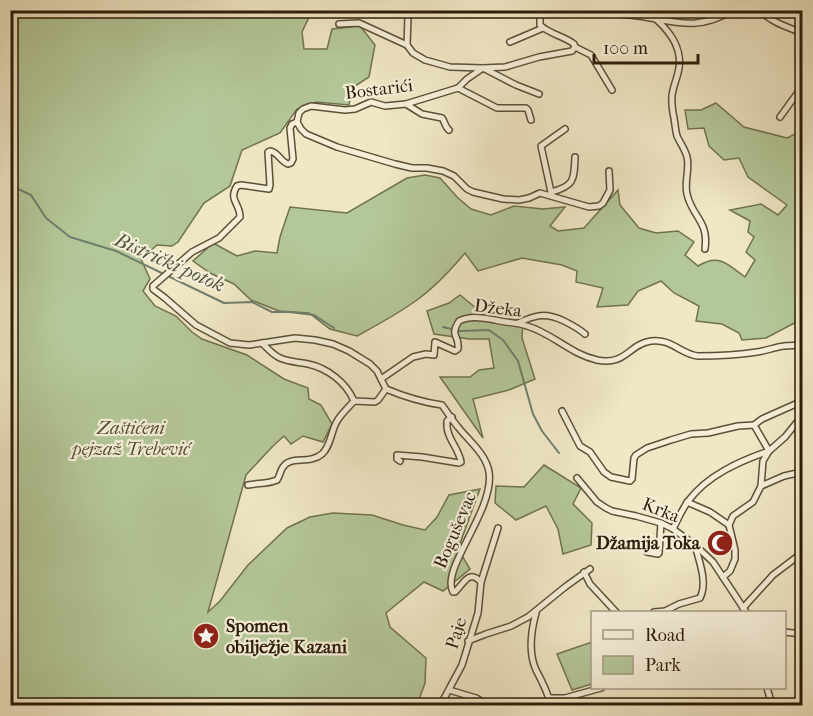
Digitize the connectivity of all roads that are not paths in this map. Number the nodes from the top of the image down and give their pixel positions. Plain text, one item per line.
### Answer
1 (410, 10) edge
2 (733, 10) edge
3 (759, 10) edge
4 (550, 11) edge
5 (567, 11) edge
6 (656, 19) junction
7 (339, 24) dead end
8 (543, 28) junction
9 (802, 33) edge
10 (510, 42) dead end
11 (407, 45) junction
12 (575, 47) junction
13 (483, 68) junction
14 (458, 88) junction
15 (802, 89) edge
16 (612, 90) dead end
17 (539, 94) dead end
18 (406, 104) junction
19 (780, 117) dead end
20 (531, 120) dead end
21 (297, 122) junction
22 (565, 129) dead end
23 (449, 130) dead end
24 (575, 157) dead end
25 (609, 171) dead end
26 (552, 194) junction
27 (705, 249) dead end
28 (516, 324) junction
29 (585, 334) dead end
30 (262, 344) junction
31 (802, 345) edge
32 (381, 379) junction
33 (386, 389) junction
34 (354, 401) junction
35 (798, 403) dead end
36 (562, 411) dead end
37 (802, 416) edge
38 (452, 417) junction
39 (754, 425) junction
40 (769, 451) junction
41 (400, 461) dead end
42 (802, 472) edge
43 (577, 478) dead end
44 (248, 485) dead end
45 (761, 486) junction
46 (687, 502) junction
47 (661, 523) junction
48 (729, 525) junction
49 (498, 528) dead end
50 (673, 529) junction
51 (695, 545) junction
52 (647, 552) dead end
53 (802, 553) edge
54 (723, 577) junction
55 (481, 582) junction
56 (744, 610) edge
57 (615, 611) edge
58 (665, 611) edge
59 (536, 612) junction
60 (786, 632) edge
61 (802, 634) edge
62 (468, 641) junction
63 (595, 689) edge
64 (768, 689) edge
65 (449, 690) junction
66 (549, 698) junction
67 (440, 705) edge
68 (489, 705) edge
69 (551, 705) edge
70 (683, 705) edge
71 (722, 705) edge
72 (774, 705) edge

1 - 11 street
2 - 6 street
3 - 9 street
4 - 5 street
4 - 8 street
5 - 6 street
6 - 27 street
7 - 11 street
8 - 10 street
8 - 12 street
11 - 13 street
12 - 13 street
12 - 16 street
13 - 14 street, Bostarići
13 - 17 street
14 - 18 street, Bostarići
14 - 20 street
15 - 19 street
18 - 21 street, Bostarići
18 - 23 street
21 - 26 street
21 - 30 street
22 - 26 street
24 - 26 street
25 - 26 street
28 - 29 street
28 - 31 street, Džeka
28 - 32 street, Džeka
30 - 32 street
30 - 34 street
32 - 33 street
33 - 34 street
33 - 38 street, Boguševac
34 - 44 street
35 - 39 street
36 - 39 street
37 - 40 street
38 - 41 street, Boguševac
38 - 55 street, Boguševac
39 - 40 street
40 - 45 street
40 - 46 street
42 - 45 street
43 - 47 street, Krka
45 - 48 street
46 - 48 street
46 - 50 street
47 - 50 street, Krka
47 - 52 street
48 - 54 street
49 - 55 street, Paje
50 - 51 street, Krka
51 - 54 street, Krka
51 - 58 street
53 - 56 street
54 - 56 street, Krka
55 - 62 street, Paje
57 - 59 street
59 - 62 street
59 - 66 street
60 - 61 street
62 - 65 street, Paje
63 - 66 street
64 - 72 street
65 - 67 street, Paje
65 - 68 street
66 - 69 street
70 - 71 street

